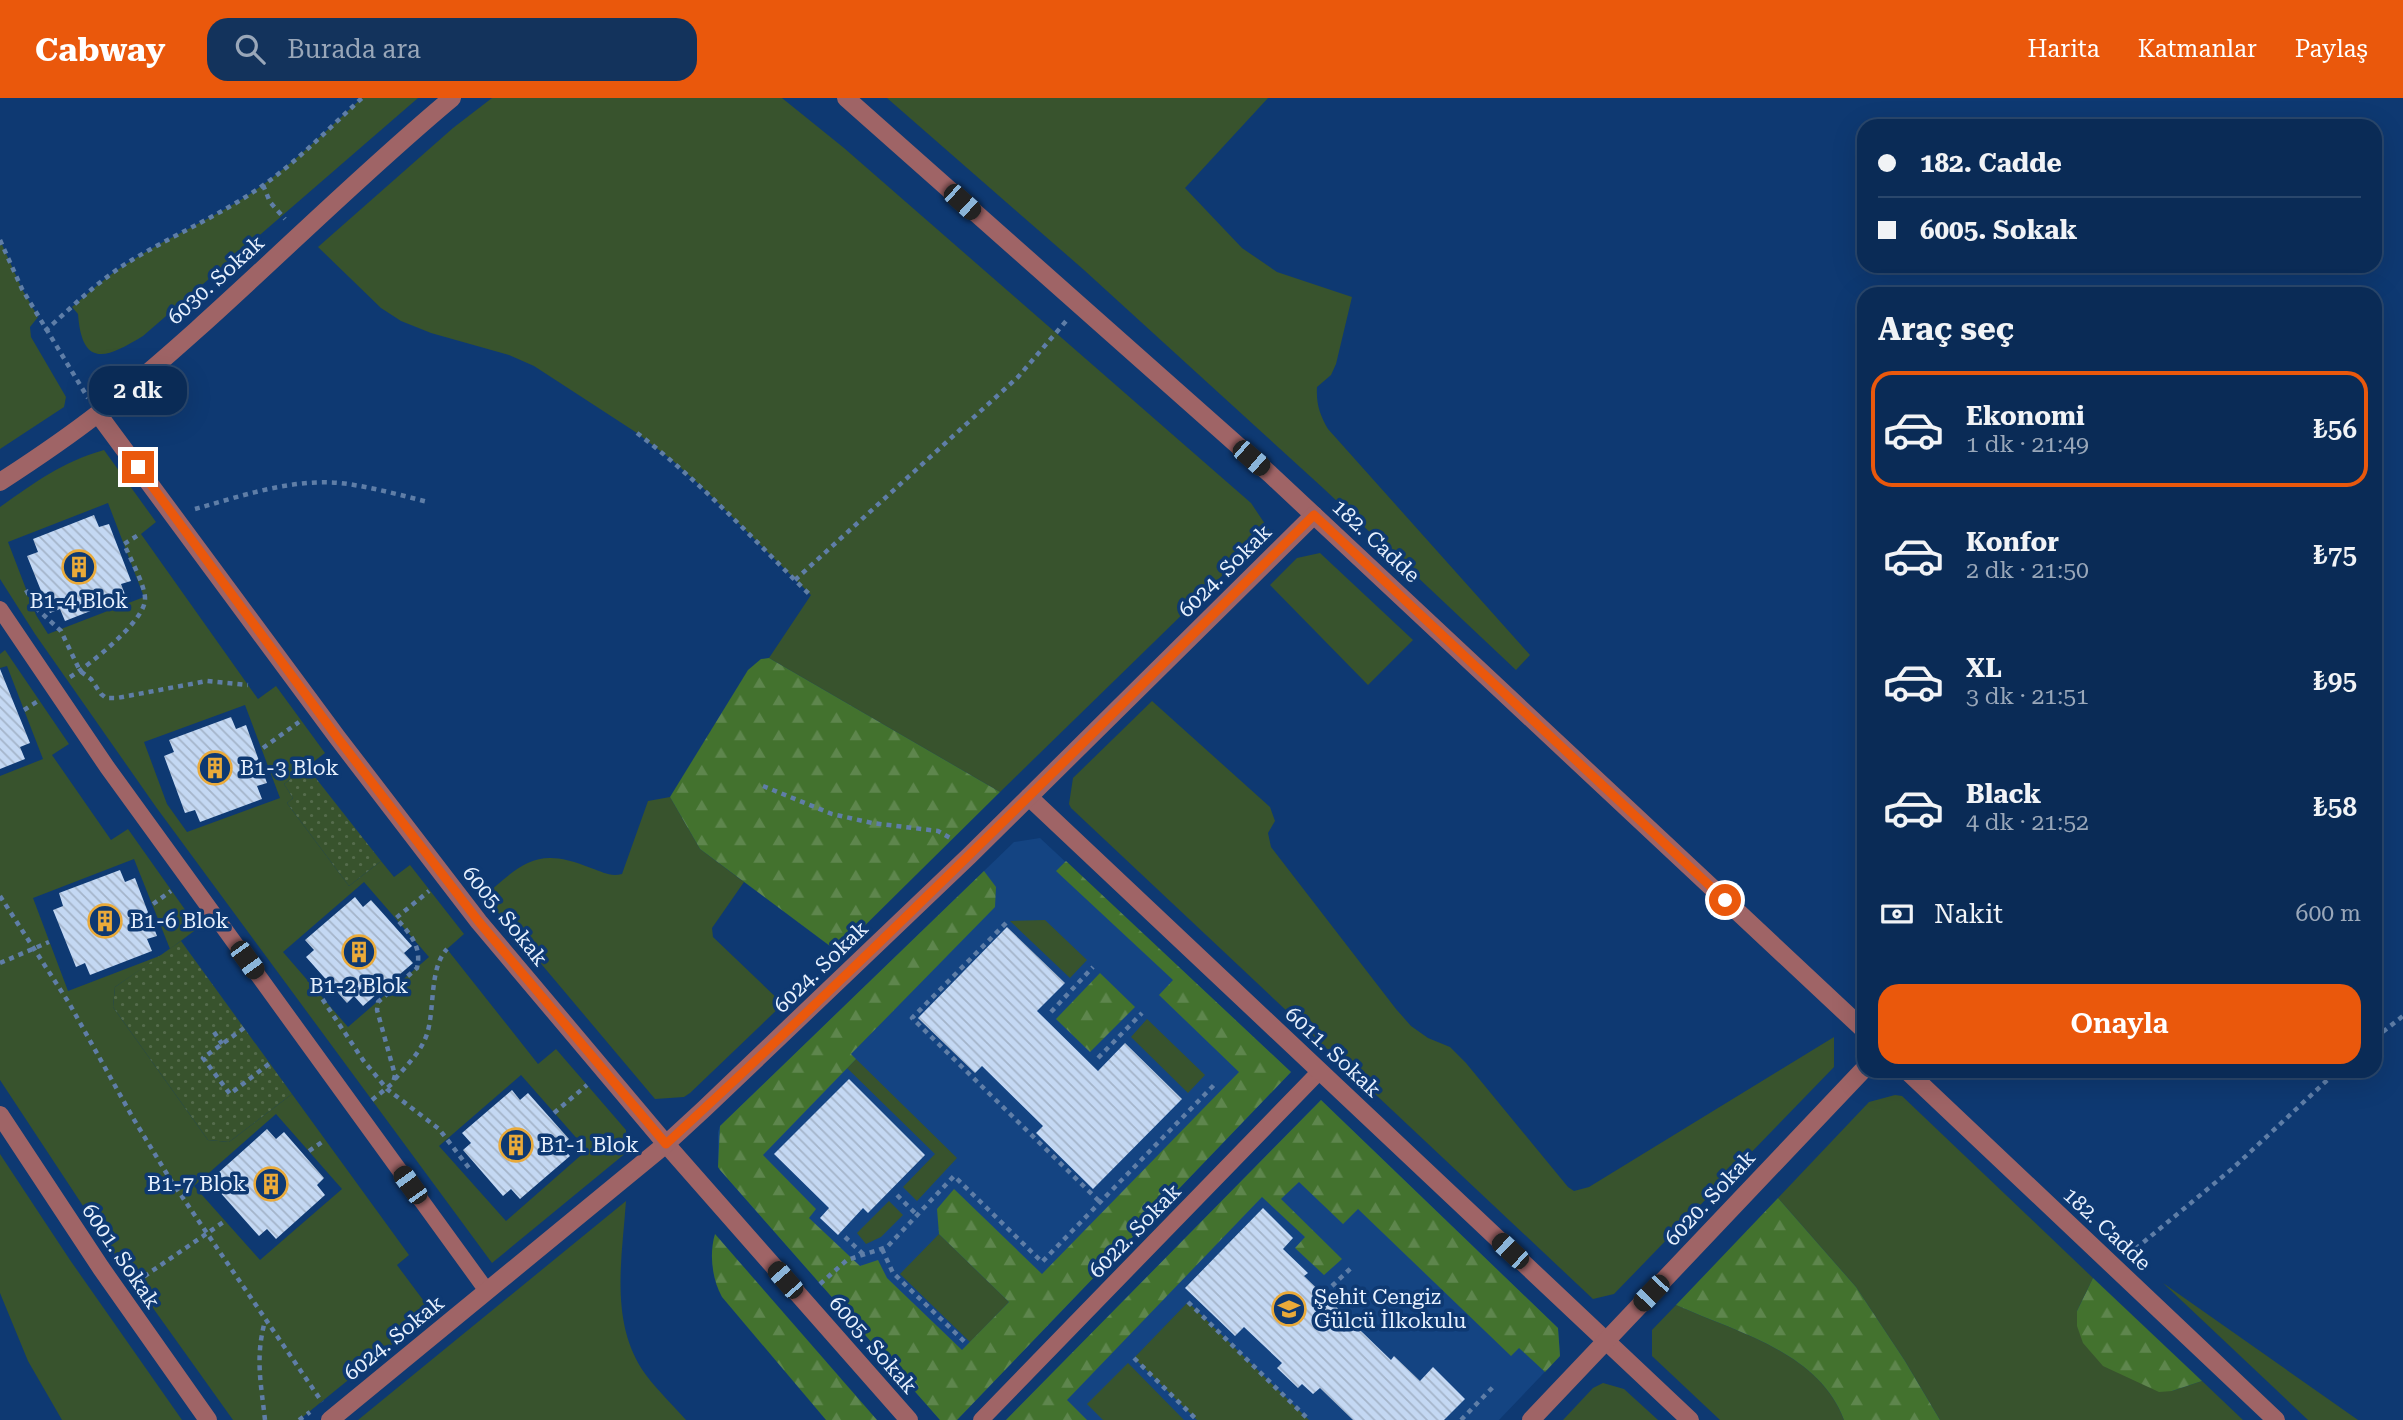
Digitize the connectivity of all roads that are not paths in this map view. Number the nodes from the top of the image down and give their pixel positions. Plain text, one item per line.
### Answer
1 (452, 98) edge
2 (846, 98) edge
3 (98, 414) junction
4 (0, 482) edge
5 (1314, 515) junction
6 (0, 609) edge
7 (1029, 797) junction
8 (1857, 1023) edge
9 (1320, 1071) junction
10 (1857, 1076) edge
11 (1914, 1078) edge
12 (0, 1115) edge
13 (666, 1144) junction
14 (487, 1291) junction
15 (1606, 1341) junction
16 (208, 1420) edge
17 (330, 1420) edge
18 (909, 1420) edge
19 (981, 1420) edge
20 (1531, 1420) edge
21 (1690, 1420) edge
22 (2276, 1420) edge

1 - 3 street, 6030. Sokak
2 - 5 street, 182. Cadde
3 - 4 street, 6030. Sokak
3 - 13 street, 6005. Sokak
5 - 7 street, 6024. Sokak
5 - 8 street, 182. Cadde
6 - 14 lane
7 - 9 street, 6011. Sokak
7 - 13 street, 6024. Sokak
9 - 15 street, 6011. Sokak
9 - 19 lane, 6022. Sokak
10 - 15 street, 6020. Sokak
11 - 22 street, 182. Cadde
12 - 16 street, 6001. Sokak
13 - 14 street, 6024. Sokak
13 - 18 street, 6005. Sokak
14 - 17 street, 6024. Sokak
15 - 20 street, 6020. Sokak
15 - 21 street, 6011. Sokak

